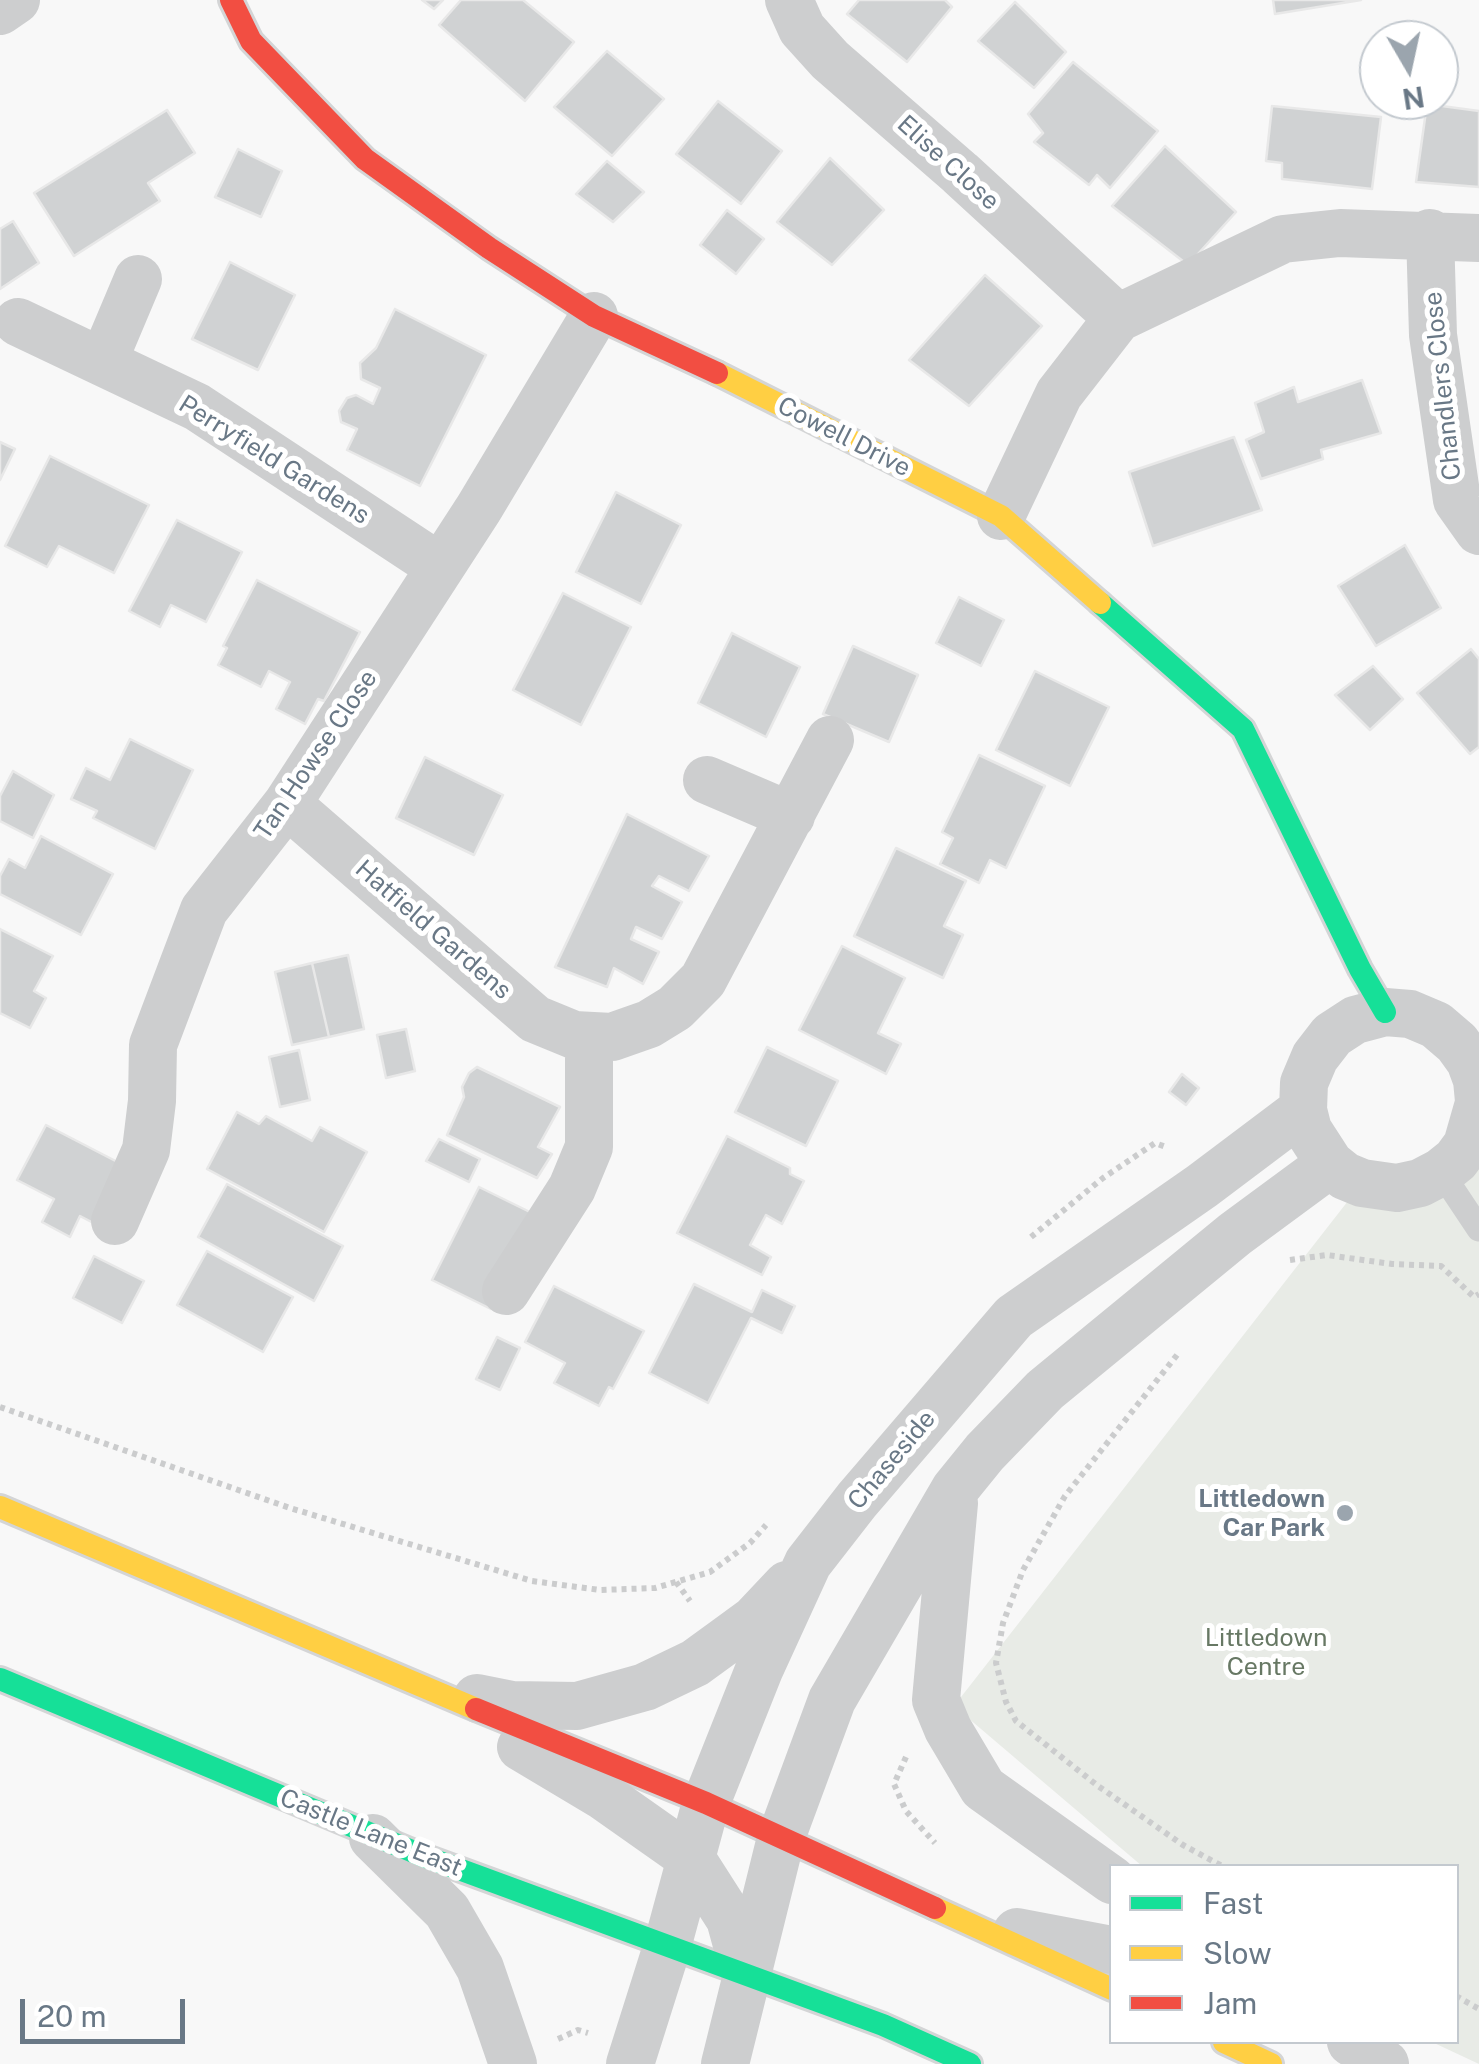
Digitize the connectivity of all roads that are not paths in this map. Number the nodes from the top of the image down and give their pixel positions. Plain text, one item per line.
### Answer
1 (16, 0) edge
2 (232, 0) edge
3 (790, 0) edge
4 (0, 11) edge
5 (1430, 234) junction
6 (1479, 238) edge
7 (138, 280) dead end
8 (594, 316) junction
9 (1118, 318) junction
10 (18, 322) dead end
11 (103, 362) junction
12 (1002, 516) junction
13 (1479, 531) edge
14 (440, 567) junction
15 (830, 740) dead end
16 (707, 780) dead end
17 (287, 804) junction
18 (791, 816) junction
19 (1360, 969) joint
20 (1377, 1014) junction
21 (589, 1036) junction
22 (1468, 1042) edge
23 (1479, 1102) edge
24 (1304, 1110) junction
25 (1330, 1164) junction
26 (1441, 1172) junction
27 (115, 1221) dead end
28 (1479, 1228) edge
29 (506, 1290) dead end
30 (955, 1489) junction
31 (0, 1507) edge
32 (808, 1563) junction
33 (0, 1679) edge
34 (420, 1686) junction
35 (706, 1803) junction
36 (367, 1832) junction
37 (782, 1838) junction
38 (691, 1858) junction
39 (1109, 1878) edge
40 (965, 1922) junction
41 (667, 1947) junction
42 (1109, 1949) edge
43 (745, 1976) junction
44 (1109, 1988) edge
45 (1228, 2044) edge
46 (1354, 2044) edge
47 (634, 2056) edge
48 (511, 2058) edge
49 (725, 2064) edge
50 (970, 2064) edge
51 (1272, 2064) edge
52 (1385, 2064) edge

1 - 4 street
2 - 8 main road, Cowell Drive
3 - 9 street, Elise Close
5 - 6 street
5 - 9 street
5 - 13 street, Chandlers Close
7 - 11 street
8 - 12 main road, Cowell Drive
8 - 14 street, Tan Howse Close
9 - 12 street
10 - 11 street, Perryfield Gardens
11 - 14 street, Perryfield Gardens
12 - 19 main road, Cowell Drive
14 - 17 street, Tan Howse Close
15 - 18 street, Hatfield Gardens
16 - 18 street
17 - 21 street, Hatfield Gardens
17 - 27 street, Tan Howse Close
18 - 21 street, Hatfield Gardens
19 - 20 street, Cowell Drive
20 - 22 street
20 - 24 street
21 - 29 street
22 - 23 street
23 - 26 street
24 - 25 street
24 - 32 street, Chaseside
25 - 26 street
25 - 30 street
26 - 28 lane
30 - 37 street
30 - 39 street
31 - 34 main road
32 - 34 street
32 - 35 street, Chaseside
33 - 36 main road, Castle Lane East
34 - 35 main road
34 - 38 street
35 - 37 main road
35 - 38 street, Chaseside
36 - 41 main road, Castle Lane East
36 - 48 street
37 - 40 main road
37 - 43 street
38 - 41 street, Chaseside
38 - 43 street
40 - 42 street
40 - 44 main road
41 - 43 main road, Castle Lane East
41 - 47 street, Chaseside
43 - 49 street
43 - 50 main road, Castle Lane East
45 - 51 main road
46 - 52 street

